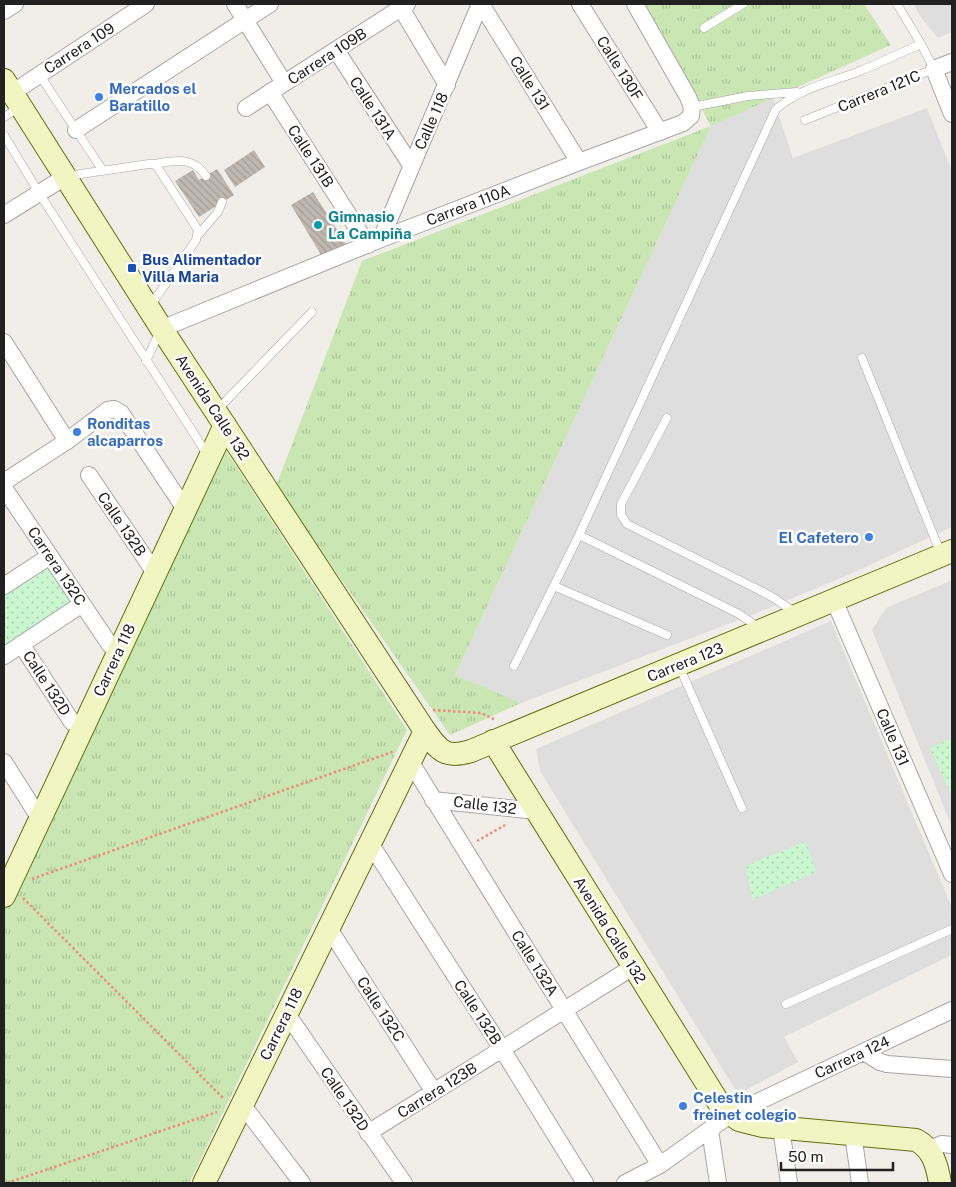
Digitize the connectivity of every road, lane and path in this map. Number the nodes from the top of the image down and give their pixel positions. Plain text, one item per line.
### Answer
1 (15, 4) edge
2 (146, 4) edge
3 (235, 4) edge
4 (270, 4) edge
5 (481, 4) edge
6 (580, 4) edge
7 (635, 4) edge
8 (743, 4) edge
9 (897, 4) edge
10 (404, 6) edge
11 (4, 11) edge
12 (245, 20) junction
13 (704, 28) dead end
14 (921, 44) junction
15 (336, 50) junction
16 (952, 62) edge
17 (934, 69) junction
18 (39, 74) junction
19 (284, 83) junction
20 (447, 85) junction
21 (801, 91) junction
22 (270, 92) junction
23 (10, 99) edge
24 (246, 108) dead end
25 (691, 112) junction
26 (952, 114) edge
27 (805, 120) dead end
28 (76, 130) junction
29 (660, 132) junction
30 (4, 135) edge
31 (579, 162) junction
32 (153, 164) junction
33 (411, 165) junction
34 (103, 171) junction
35 (206, 176) dead end
36 (65, 177) junction
37 (38, 194) junction
38 (222, 202) dead end
39 (4, 215) edge
40 (198, 235) junction
41 (375, 242) junction
42 (148, 308) junction
43 (312, 312) dead end
44 (161, 328) junction
45 (4, 342) edge
46 (862, 358) dead end
47 (146, 361) junction
48 (220, 418) junction
49 (667, 418) dead end
50 (67, 441) junction
51 (209, 458) junction
52 (89, 474) dead end
53 (4, 482) edge
54 (4, 488) edge
55 (185, 509) junction
56 (579, 535) junction
57 (947, 554) edge
58 (50, 556) junction
59 (155, 573) junction
60 (4, 586) edge
61 (554, 586) junction
62 (834, 600) junction
63 (82, 604) junction
64 (797, 615) junction
65 (762, 630) junction
66 (667, 635) dead end
67 (21, 644) junction
68 (110, 645) dead end
69 (4, 656) edge
70 (679, 664) junction
71 (514, 666) dead end
72 (72, 722) dead end
73 (518, 731) junction
74 (421, 736) junction
75 (493, 741) junction
76 (4, 762) edge
77 (434, 800) junction
78 (742, 808) dead end
79 (536, 811) junction
80 (40, 819) junction
81 (515, 820) dead end
82 (370, 842) junction
83 (464, 848) junction
84 (952, 874) edge
85 (8, 889) edge
86 (328, 927) junction
87 (952, 929) edge
88 (633, 967) junction
89 (786, 1004) dead end
90 (952, 1010) edge
91 (564, 1011) junction
92 (287, 1014) junction
93 (502, 1050) junction
94 (864, 1052) junction
95 (952, 1070) edge
96 (434, 1092) junction
97 (237, 1106) junction
98 (730, 1115) junction
99 (781, 1128) junction
100 (710, 1130) junction
101 (368, 1133) junction
102 (853, 1134) junction
103 (892, 1138) junction
104 (952, 1145) edge
105 (929, 1150) junction
106 (660, 1165) junction
107 (7, 1183) edge
108 (204, 1183) edge
109 (302, 1183) edge
110 (404, 1183) edge
111 (585, 1183) edge
112 (625, 1183) edge
113 (718, 1183) edge
114 (788, 1183) edge
115 (860, 1183) edge
116 (932, 1183) edge
117 (940, 1183) edge

1 - 11 street
2 - 18 street, Carrera 109
3 - 12 street
4 - 12 street
5 - 20 street, Calle 118
5 - 31 street, Calle 131
6 - 29 street, Calle 130F
7 - 25 street
8 - 13 lane
9 - 14 lane
10 - 15 street, Carrera 109B
10 - 20 street
12 - 19 street
12 - 28 street
14 - 17 lane
14 - 21 lane
15 - 19 street, Carrera 109B
15 - 33 street, Calle 131A
16 - 17 street, Carrera 121C
17 - 26 street
17 - 27 lane, Carrera 121C
18 - 23 street, Carrera 109
18 - 28 lane
19 - 22 street, Carrera 109B
20 - 33 street, Calle 118
21 - 25 lane
21 - 56 lane
22 - 24 street, Carrera 109B
22 - 41 street, Calle 131B
23 - 36 main road, Avenida Calle 132
25 - 29 street, Carrera 110A
28 - 34 lane
29 - 31 street, Carrera 110A
30 - 37 lane
31 - 41 street, Carrera 110A
32 - 34 lane
32 - 35 lane
32 - 40 lane
33 - 41 street, Calle 118
34 - 36 lane
36 - 37 street
36 - 42 main road, Avenida Calle 132
37 - 39 street
37 - 47 lane
38 - 40 lane
40 - 42 lane
41 - 44 street, Carrera 110A
42 - 44 main road, Avenida Calle 132
43 - 48 lane
44 - 47 lane
44 - 48 main road, Avenida Calle 132
45 - 50 street
46 - 57 lane
47 - 51 lane
48 - 51 main road, Carrera 118
48 - 74 main road, Avenida Calle 132
49 - 64 lane
50 - 53 street
50 - 55 street
51 - 55 main road, Carrera 118
52 - 59 street, Calle 132B
54 - 58 street, Carrera 132C
55 - 59 main road, Carrera 118
56 - 61 lane
56 - 65 lane
57 - 62 main road, Carrera 123
58 - 60 street
58 - 63 street, Carrera 132C
59 - 80 main road, Carrera 118
61 - 66 lane
61 - 71 lane
62 - 64 main road, Carrera 123
62 - 84 street, Calle 131
63 - 67 street
63 - 68 street, Carrera 132C
64 - 65 main road, Carrera 123
65 - 70 main road, Carrera 123
67 - 69 street
67 - 72 street, Calle 132D
70 - 73 main road, Carrera 123
70 - 78 lane
73 - 74 path
73 - 75 main road, Carrera 123
74 - 75 main road, Carrera 123
74 - 77 street, Calle 132A
74 - 82 main road, Carrera 118
74 - 85 path
75 - 79 main road, Avenida Calle 132
76 - 80 street
77 - 79 street, Calle 132
77 - 83 street, Calle 132A
79 - 88 main road, Avenida Calle 132
80 - 85 main road, Carrera 118
81 - 83 path
82 - 86 main road, Carrera 118
82 - 93 street, Calle 132B
83 - 91 street, Calle 132A
85 - 97 path
86 - 92 main road, Carrera 118
86 - 96 street, Calle 132C
87 - 89 lane
88 - 91 street, Carrera 123B
88 - 98 main road, Avenida Calle 132
90 - 94 street, Carrera 124
91 - 93 street, Carrera 123B
91 - 106 street, Calle 132A
92 - 97 main road, Carrera 118
92 - 101 street, Calle 132D
93 - 96 street, Carrera 123B
93 - 111 street, Calle 132B
94 - 95 street
94 - 98 street, Carrera 124
96 - 101 street, Carrera 123B
97 - 107 path
97 - 108 main road, Carrera 118
97 - 109 street
98 - 99 main road
98 - 100 street, Carrera 124
99 - 102 main road
99 - 114 street
100 - 106 street, Carrera 124
100 - 113 street
101 - 110 street, Calle 132D
102 - 103 main road
102 - 115 street
103 - 105 main road
103 - 116 main road
104 - 105 street
105 - 117 main road
106 - 112 street, Carrera 124

